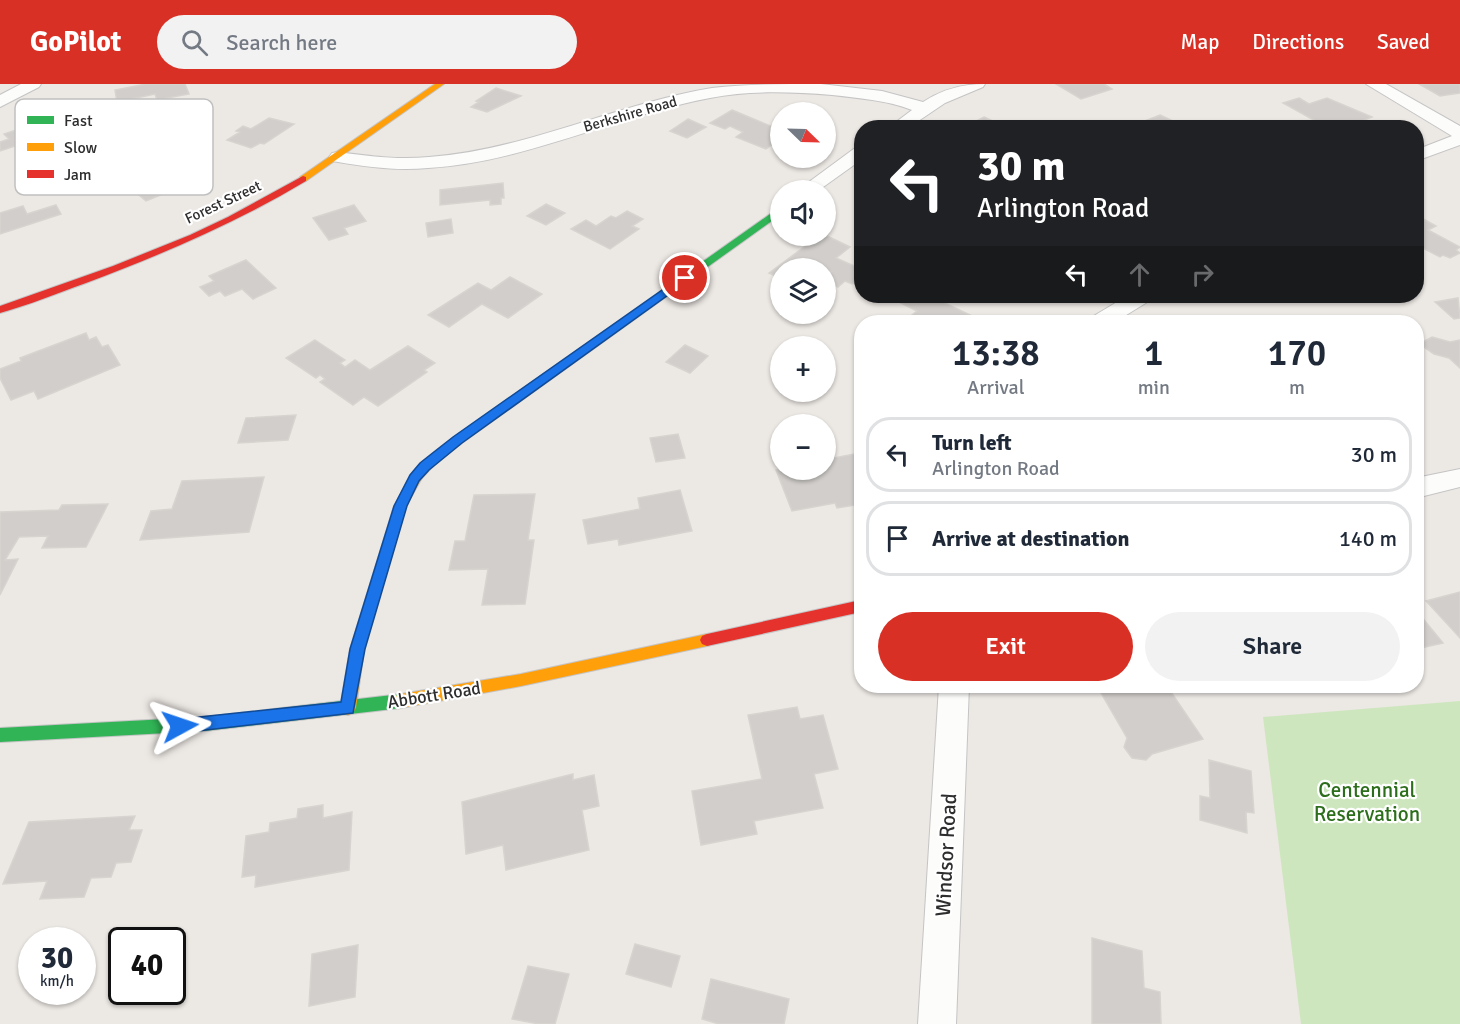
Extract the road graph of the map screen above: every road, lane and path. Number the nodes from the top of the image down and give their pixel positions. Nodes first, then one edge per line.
1 (33, 84) edge
2 (440, 84) edge
3 (977, 84) edge
4 (1374, 84) edge
5 (0, 102) edge
6 (923, 108) junction
7 (907, 120) edge
8 (1460, 133) edge
9 (1460, 139) edge
10 (1424, 153) edge
11 (338, 157) junction
12 (854, 157) edge
13 (821, 180) edge
14 (770, 217) edge
15 (1130, 303) edge
16 (0, 310) edge
17 (1111, 315) edge
18 (1460, 478) edge
19 (1424, 486) edge
20 (854, 608) edge
21 (954, 693) edge
22 (348, 708) junction
23 (0, 735) edge
24 (937, 1024) edge

1 - 5 street
2 - 11 street, Forest Street
3 - 6 street
4 - 8 street
6 - 7 street
6 - 11 street, Berkshire Road
9 - 10 street
11 - 16 street, Forest Street
12 - 13 street
14 - 22 street
15 - 17 street
18 - 19 street
20 - 22 street, Abbott Road
21 - 24 street, Windsor Road
22 - 23 street, Abbott Road

